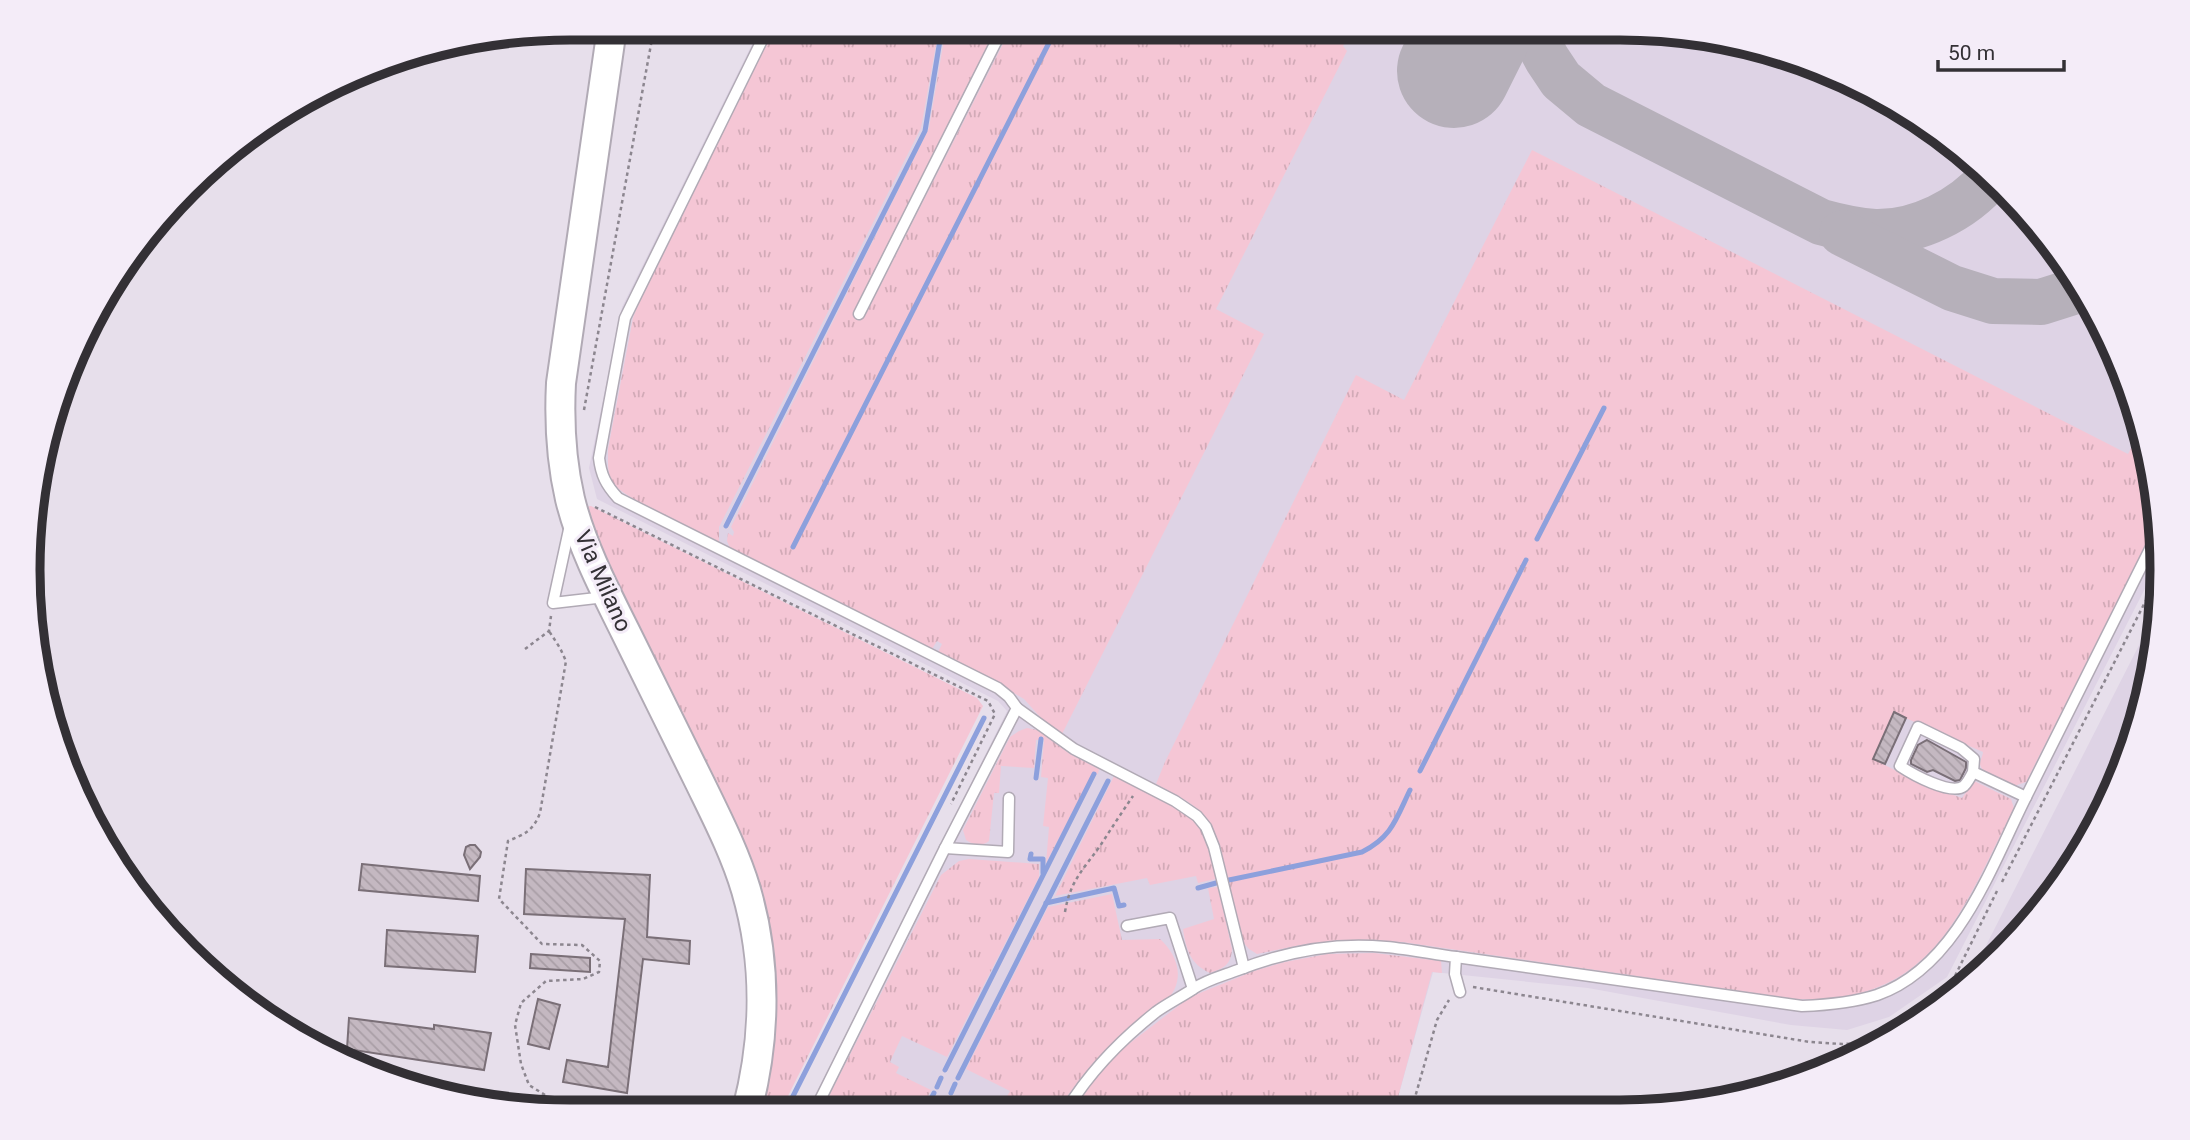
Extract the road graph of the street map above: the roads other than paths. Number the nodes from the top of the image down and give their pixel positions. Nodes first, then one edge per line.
1 (610, 40) edge
2 (762, 40) edge
3 (997, 40) edge
4 (859, 314) dead end
5 (573, 511) junction
6 (2149, 550) edge
7 (608, 596) junction
8 (1017, 708) junction
9 (1973, 772) junction
10 (2026, 797) junction
11 (1009, 798) dead end
12 (945, 848) junction
13 (1127, 926) dead end
14 (1456, 957) junction
15 (1244, 968) junction
16 (1193, 989) junction
17 (1460, 992) road end
18 (749, 1100) edge
19 (820, 1100) edge
20 (1073, 1100) edge

1 - 5 street, Via Milano
2 - 8 lane
3 - 4 lane
5 - 7 street, Via Milano
5 - 7 lane
6 - 10 lane
7 - 18 street, Via Milano
8 - 12 lane
8 - 15 lane
9 - 9 lane
9 - 10 lane
10 - 14 lane
11 - 12 lane
12 - 19 lane
13 - 16 lane
14 - 15 lane
14 - 17 lane
15 - 16 lane
16 - 20 lane

